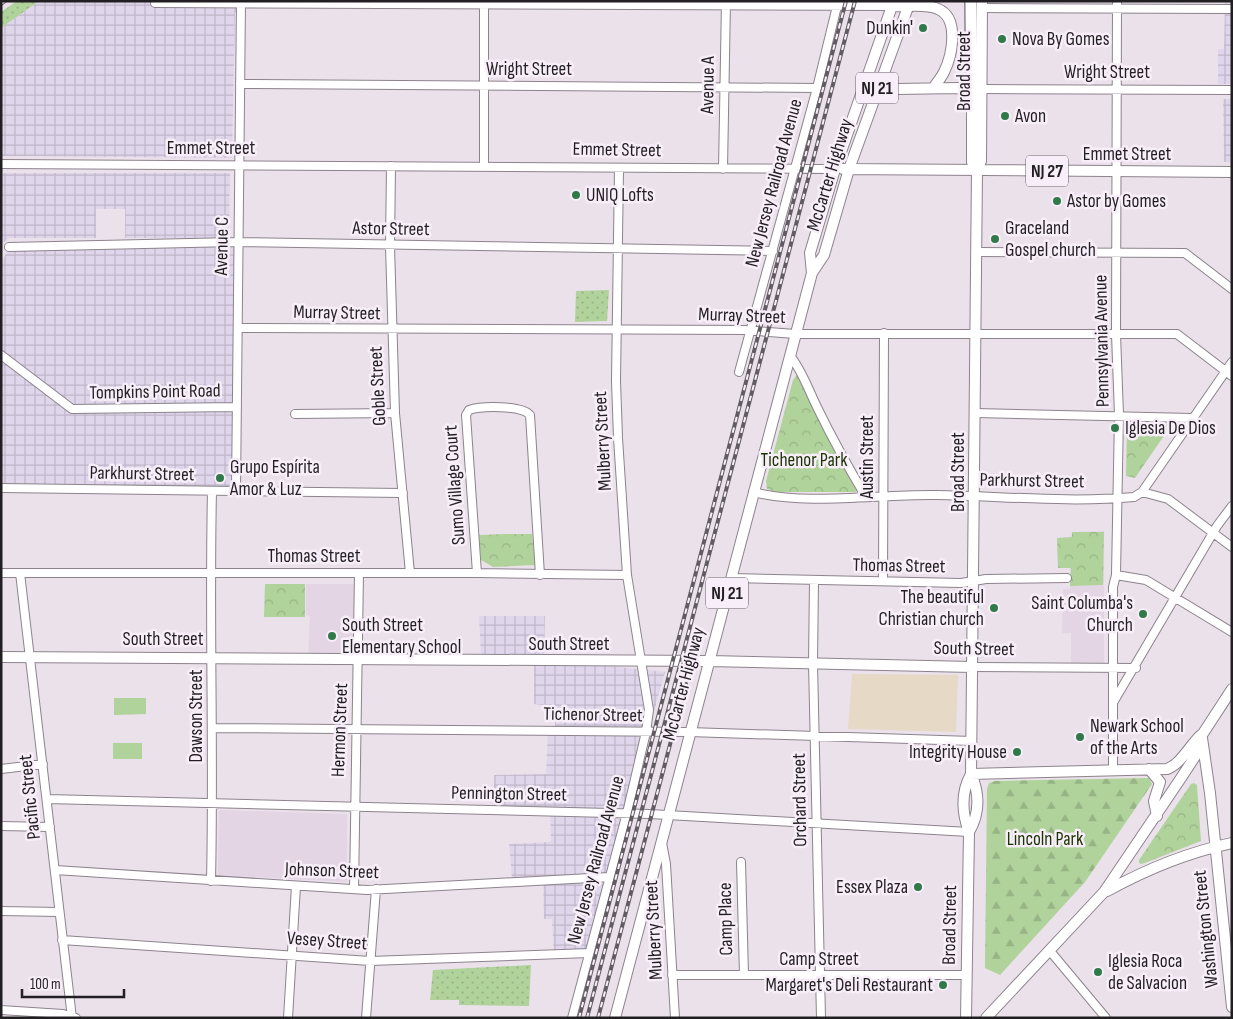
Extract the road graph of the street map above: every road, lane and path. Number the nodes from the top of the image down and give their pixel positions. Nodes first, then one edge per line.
1 (971, 1) edge
2 (241, 2) edge
3 (155, 3) dead end
4 (484, 3) edge
5 (726, 4) edge
6 (837, 4) edge
7 (893, 4) edge
8 (909, 4) edge
9 (982, 4) edge
10 (1117, 5) edge
11 (1232, 9) edge
12 (240, 84) junction
13 (482, 86) junction
14 (724, 87) junction
15 (817, 88) junction
16 (933, 88) junction
17 (982, 89) junction
18 (1118, 90) junction
19 (1232, 90) edge
20 (972, 99) junction
21 (872, 101) junction
22 (1, 164) edge
23 (241, 165) junction
24 (391, 166) junction
25 (484, 167) junction
26 (619, 168) junction
27 (723, 169) junction
28 (795, 169) junction
29 (834, 169) junction
30 (849, 169) junction
31 (977, 170) junction
32 (1117, 171) junction
33 (1232, 172) edge
34 (238, 242) junction
35 (390, 246) junction
36 (9, 247) dead end
37 (618, 250) junction
38 (773, 252) junction
39 (976, 252) junction
40 (1117, 253) junction
41 (812, 273) junction
42 (1232, 288) edge
43 (238, 328) junction
44 (392, 330) junction
45 (617, 330) junction
46 (750, 330) junction
47 (884, 333) junction
48 (976, 333) junction
49 (796, 334) junction
50 (1116, 334) junction
51 (1, 356) edge
52 (790, 356) junction
53 (1232, 362) edge
54 (739, 372) dead end
55 (1229, 373) edge
56 (237, 407) junction
57 (395, 413) junction
58 (976, 413) junction
59 (295, 414) dead end
60 (1119, 415) junction
61 (1192, 418) junction
62 (1, 488) edge
63 (212, 491) junction
64 (236, 491) junction
65 (753, 492) junction
66 (1142, 492) junction
67 (402, 493) junction
68 (866, 496) junction
69 (883, 497) junction
70 (975, 497) junction
71 (1119, 499) junction
72 (1232, 506) edge
73 (1213, 533) junction
74 (1232, 547) edge
75 (1, 573) edge
76 (20, 573) junction
77 (210, 573) junction
78 (359, 573) junction
79 (410, 573) junction
80 (477, 573) junction
81 (540, 575) junction
82 (627, 575) junction
83 (1116, 575) junction
84 (731, 578) junction
85 (1067, 578) dead end
86 (883, 581) junction
87 (974, 581) junction
88 (814, 582) junction
89 (1177, 598) junction
90 (1232, 632) edge
91 (1, 657) edge
92 (31, 657) junction
93 (212, 657) junction
94 (359, 660) junction
95 (709, 661) junction
96 (640, 662) junction
97 (812, 663) junction
98 (972, 667) junction
99 (1114, 668) junction
100 (1136, 668) junction
101 (1232, 689) edge
102 (1114, 701) junction
103 (649, 710) joint
104 (213, 728) junction
105 (356, 729) junction
106 (646, 732) junction
107 (689, 732) junction
108 (1202, 735) junction
109 (815, 737) junction
110 (972, 741) junction
111 (43, 764) junction
112 (1, 769) edge
113 (1113, 769) junction
114 (1149, 769) junction
115 (971, 774) junction
116 (47, 799) junction
117 (212, 804) junction
118 (354, 808) junction
119 (626, 813) junction
120 (669, 815) junction
121 (1156, 816) junction
122 (817, 825) junction
123 (1, 826) edge
124 (50, 827) junction
125 (969, 832) junction
126 (662, 842) junction
127 (1232, 843) edge
128 (1215, 847) junction
129 (742, 862) dead end
130 (55, 870) junction
131 (609, 877) junction
132 (211, 881) junction
133 (296, 886) junction
134 (354, 889) junction
135 (376, 889) junction
136 (1104, 892) junction
137 (1, 911) edge
138 (59, 912) junction
139 (1228, 927) edge
140 (62, 940) junction
141 (1050, 951) junction
142 (589, 953) junction
143 (292, 955) junction
144 (370, 961) junction
145 (672, 975) junction
146 (744, 975) junction
147 (819, 975) junction
148 (966, 975) junction
149 (1232, 1008) edge
150 (1, 1010) edge
151 (73, 1017) edge
152 (288, 1018) edge
153 (366, 1018) edge
154 (572, 1018) edge
155 (615, 1018) edge
156 (675, 1018) edge
157 (820, 1018) edge
158 (966, 1018) edge
159 (986, 1018) edge
160 (1106, 1018) edge

1 - 20 highway
2 - 3 street
2 - 4 street
2 - 12 street, Avenue C
4 - 5 street
4 - 13 street
5 - 6 street
5 - 14 street, Avenue A
6 - 7 street
6 - 15 street, New Jersey Railroad Avenue
7 - 8 main road
7 - 29 main road, McCarter Highway / NJ 21
8 - 16 main road
8 - 21 main road, McCarter Highway / NJ 21
9 - 10 street
9 - 17 main road, Broad Street
10 - 11 street
10 - 18 street, Pennsylvania Avenue
12 - 13 street, Wright Street
12 - 23 street, Avenue C
13 - 14 street, Wright Street
13 - 25 street
14 - 15 street, Wright Street
14 - 27 street, Avenue A
15 - 28 street, New Jersey Railroad Avenue
16 - 20 main road
16 - 21 main road
17 - 18 street, Wright Street
17 - 31 main road, Broad Street
18 - 19 street, Wright Street
18 - 32 street, Pennsylvania Avenue
20 - 31 main road, Broad Street
21 - 30 main road, McCarter Highway / NJ 21
22 - 23 street, Emmet Street
23 - 24 street, Emmet Street
23 - 34 street, Avenue C
24 - 25 street, Emmet Street
24 - 35 street, Goble Street
25 - 26 street, Emmet Street
26 - 27 street, Emmet Street
26 - 37 street, Mulberry Street
27 - 28 street, Emmet Street
28 - 29 street, Emmet Street
28 - 38 street, New Jersey Railroad Avenue
29 - 30 main road, Emmet Street / NJ 27
29 - 41 main road, McCarter Highway / NJ 21
30 - 31 main road, Emmet Street / NJ 27
30 - 41 main road, McCarter Highway / NJ 21
31 - 32 main road, Emmet Street / NJ 27
31 - 39 main road, Broad Street
32 - 33 main road, Emmet Street / NJ 27
32 - 40 street, Pennsylvania Avenue
34 - 35 street, Astor Street
34 - 36 street, Astor Street
34 - 43 street, Avenue C
35 - 37 street, Astor Street
35 - 44 street, Goble Street
37 - 38 street, Astor Street
37 - 45 street, Mulberry Street
38 - 46 street, New Jersey Railroad Avenue
39 - 40 street
39 - 48 main road, Broad Street
40 - 42 street
40 - 50 street, Pennsylvania Avenue
41 - 49 main road, McCarter Highway / NJ 21
43 - 44 street, Murray Street
43 - 56 street, Avenue C
44 - 45 street, Murray Street
44 - 57 street, Goble Street
45 - 46 street, Murray Street
45 - 82 street, Mulberry Street
46 - 49 street, Murray Street
46 - 54 street, New Jersey Railroad Avenue
47 - 48 street, Murray Street
47 - 49 street, Murray Street
47 - 69 street, Austin Street
48 - 50 street, Murray Street
48 - 58 main road, Broad Street
49 - 52 main road, McCarter Highway / NJ 21
50 - 55 street, Murray Street
50 - 60 street, Pennsylvania Avenue
51 - 56 street, Tompkins Point Road
52 - 65 main road, McCarter Highway / NJ 21
52 - 68 street
53 - 55 street
55 - 61 street
56 - 64 street, Avenue C
57 - 59 street
57 - 67 street, Goble Street
58 - 60 street
58 - 70 main road, Broad Street
60 - 61 street
60 - 71 street, Pennsylvania Avenue
61 - 66 street
62 - 63 street, Parkhurst Street
63 - 64 street, Parkhurst Street
63 - 77 street, Dawson Street
64 - 67 street, Parkhurst Street
65 - 68 street, Parkhurst Street
65 - 84 main road, McCarter Highway / NJ 21
66 - 71 street, Parkhurst Street
66 - 73 street
67 - 79 street, Goble Street
68 - 69 street, Parkhurst Street
69 - 70 street, Parkhurst Street
69 - 86 street, Austin Street
70 - 71 street, Parkhurst Street
70 - 87 main road, Broad Street
71 - 83 street, Pennsylvania Avenue
72 - 73 street
73 - 74 street
73 - 89 street
75 - 76 street, Thomas Street
76 - 77 street, Thomas Street
76 - 92 street, Pacific Street
77 - 78 street, Thomas Street
77 - 93 street, Dawson Street
78 - 79 street, Thomas Street
78 - 94 street, Hermon Street
79 - 80 street, Thomas Street
80 - 81 street, Thomas Street
80 - 81 street, Sumo Village Court
81 - 82 street, Thomas Street
82 - 96 street, Mulberry Street
83 - 89 street
83 - 99 street, Pennsylvania Avenue
84 - 88 street, Thomas Street
84 - 95 main road, McCarter Highway / NJ 21
85 - 87 street, Thomas Street
86 - 87 street, Thomas Street
86 - 88 street, Thomas Street
87 - 98 main road, Broad Street
88 - 97 street, Orchard Street
89 - 90 street
89 - 100 street
91 - 92 main road, South Street
92 - 93 main road, South Street
92 - 111 street, Pacific Street
93 - 94 main road, South Street
93 - 104 street, Dawson Street
94 - 96 main road, South Street
94 - 105 street, Hermon Street
95 - 96 main road, South Street
95 - 97 main road, South Street
95 - 107 main road, McCarter Highway / NJ 21
96 - 103 street, Mulberry Street
97 - 98 main road, South Street
97 - 109 street, Orchard Street
98 - 99 street, South Street
98 - 110 main road, Broad Street
99 - 100 street, South Street
99 - 102 street, Pennsylvania Avenue
100 - 102 street
101 - 108 main road
102 - 113 street, Pennsylvania Avenue
103 - 106 street, New Jersey Railroad Avenue
104 - 105 street, Tichenor Street
104 - 117 street, Dawson Street
105 - 106 street, Tichenor Street
105 - 118 street, Hermon Street
106 - 107 street, Tichenor Street
106 - 119 street, New Jersey Railroad Avenue
107 - 109 street, Tichenor Street
107 - 120 main road, McCarter Highway / NJ 21
108 - 114 main road
108 - 121 main road
108 - 128 main road
109 - 110 street, Tichenor Street
109 - 122 street, Orchard Street
110 - 115 main road, Broad Street
111 - 112 street
111 - 116 street, Pacific Street
113 - 114 main road
113 - 115 main road
114 - 121 main road
115 - 125 main road, Broad Street
116 - 117 street, Pennington Street
116 - 124 street, Pacific Street
117 - 118 street, Pennington Street
117 - 132 street, Dawson Street
118 - 119 street, Pennington Street
118 - 134 street, Hermon Street
119 - 120 street, Pennington Street
119 - 131 street, New Jersey Railroad Avenue
120 - 122 street, Pennington Street
120 - 126 main road, McCarter Highway / NJ 21
121 - 136 main road
122 - 125 street, Pennington Street
122 - 147 street, Orchard Street
123 - 124 street
124 - 130 street, Pacific Street
125 - 148 main road, Broad Street
126 - 145 street, Mulberry Street
126 - 155 main road, McCarter Highway / NJ 21
127 - 128 main road
128 - 136 main road
128 - 139 main road, Washington Street
129 - 146 street, Camp Place
130 - 132 street, Johnson Street
130 - 138 street, Pacific Street
131 - 135 street, Johnson Street
131 - 142 street, New Jersey Railroad Avenue
132 - 133 street, Johnson Street
133 - 134 street, Johnson Street
133 - 143 street
134 - 135 street, Johnson Street
135 - 144 street
136 - 141 main road
137 - 138 street
138 - 140 street, Pacific Street
139 - 149 main road, Washington Street
140 - 143 street, Vesey Street
140 - 151 street, Pacific Street
141 - 159 main road
141 - 160 street
142 - 144 street, Vesey Street
142 - 154 street, New Jersey Railroad Avenue
143 - 144 street, Vesey Street
143 - 152 street
144 - 153 street
145 - 146 street, Camp Street
145 - 156 street, Mulberry Street
146 - 147 street, Camp Street
147 - 148 street, Camp Street
147 - 157 street, Orchard Street
148 - 158 main road, Broad Street
150 - 151 street

